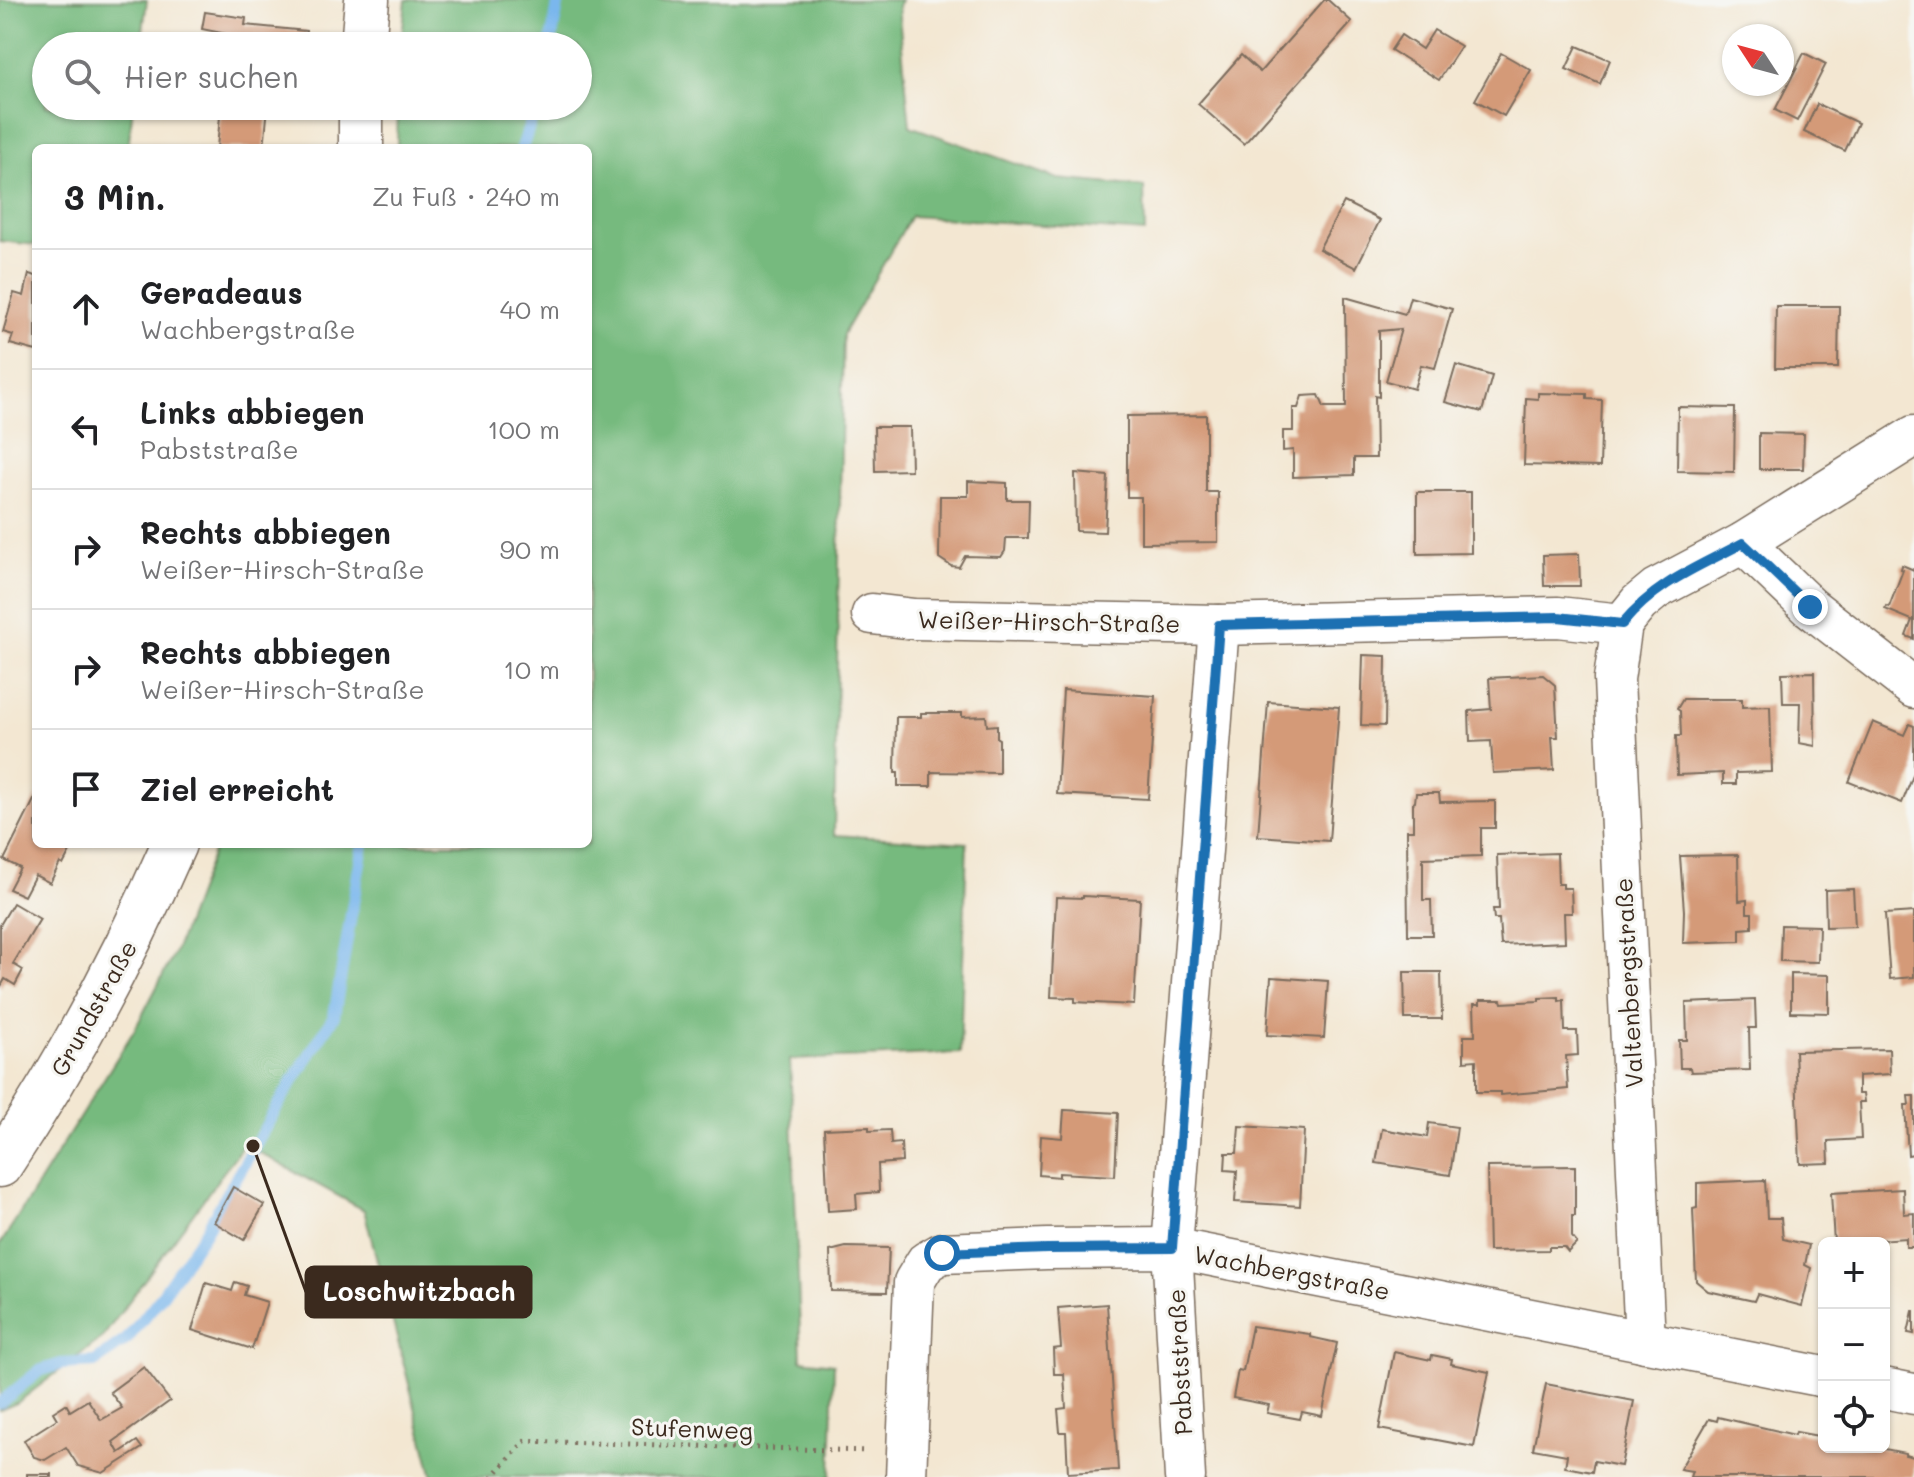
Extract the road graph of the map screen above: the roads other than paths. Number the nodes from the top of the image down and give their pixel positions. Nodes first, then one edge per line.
1 (367, 0) edge
2 (364, 32) edge
3 (361, 120) edge
4 (361, 144) edge
5 (1914, 436) edge
6 (1743, 543) junction
7 (872, 614) dead end
8 (1622, 624) junction
9 (1219, 625) junction
10 (1914, 688) edge
11 (172, 848) edge
12 (0, 1165) edge
13 (1172, 1248) junction
14 (1645, 1342) junction
15 (1818, 1376) edge
16 (1890, 1389) edge
17 (1914, 1394) edge
18 (907, 1465) edge
19 (1185, 1477) edge

1 - 2 main road
3 - 4 main road
5 - 6 street
6 - 8 street
6 - 10 street
7 - 9 street, Weißer-Hirsch-Straße
8 - 9 street, Weißer-Hirsch-Straße
8 - 14 street, Valtenbergstraße
9 - 13 street, Pabststraße
11 - 12 main road, Grundstraße
13 - 14 street, Wachbergstraße
13 - 18 street, Wachbergstraße
13 - 19 street, Pabststraße
14 - 15 street, Wachbergstraße
16 - 17 street

